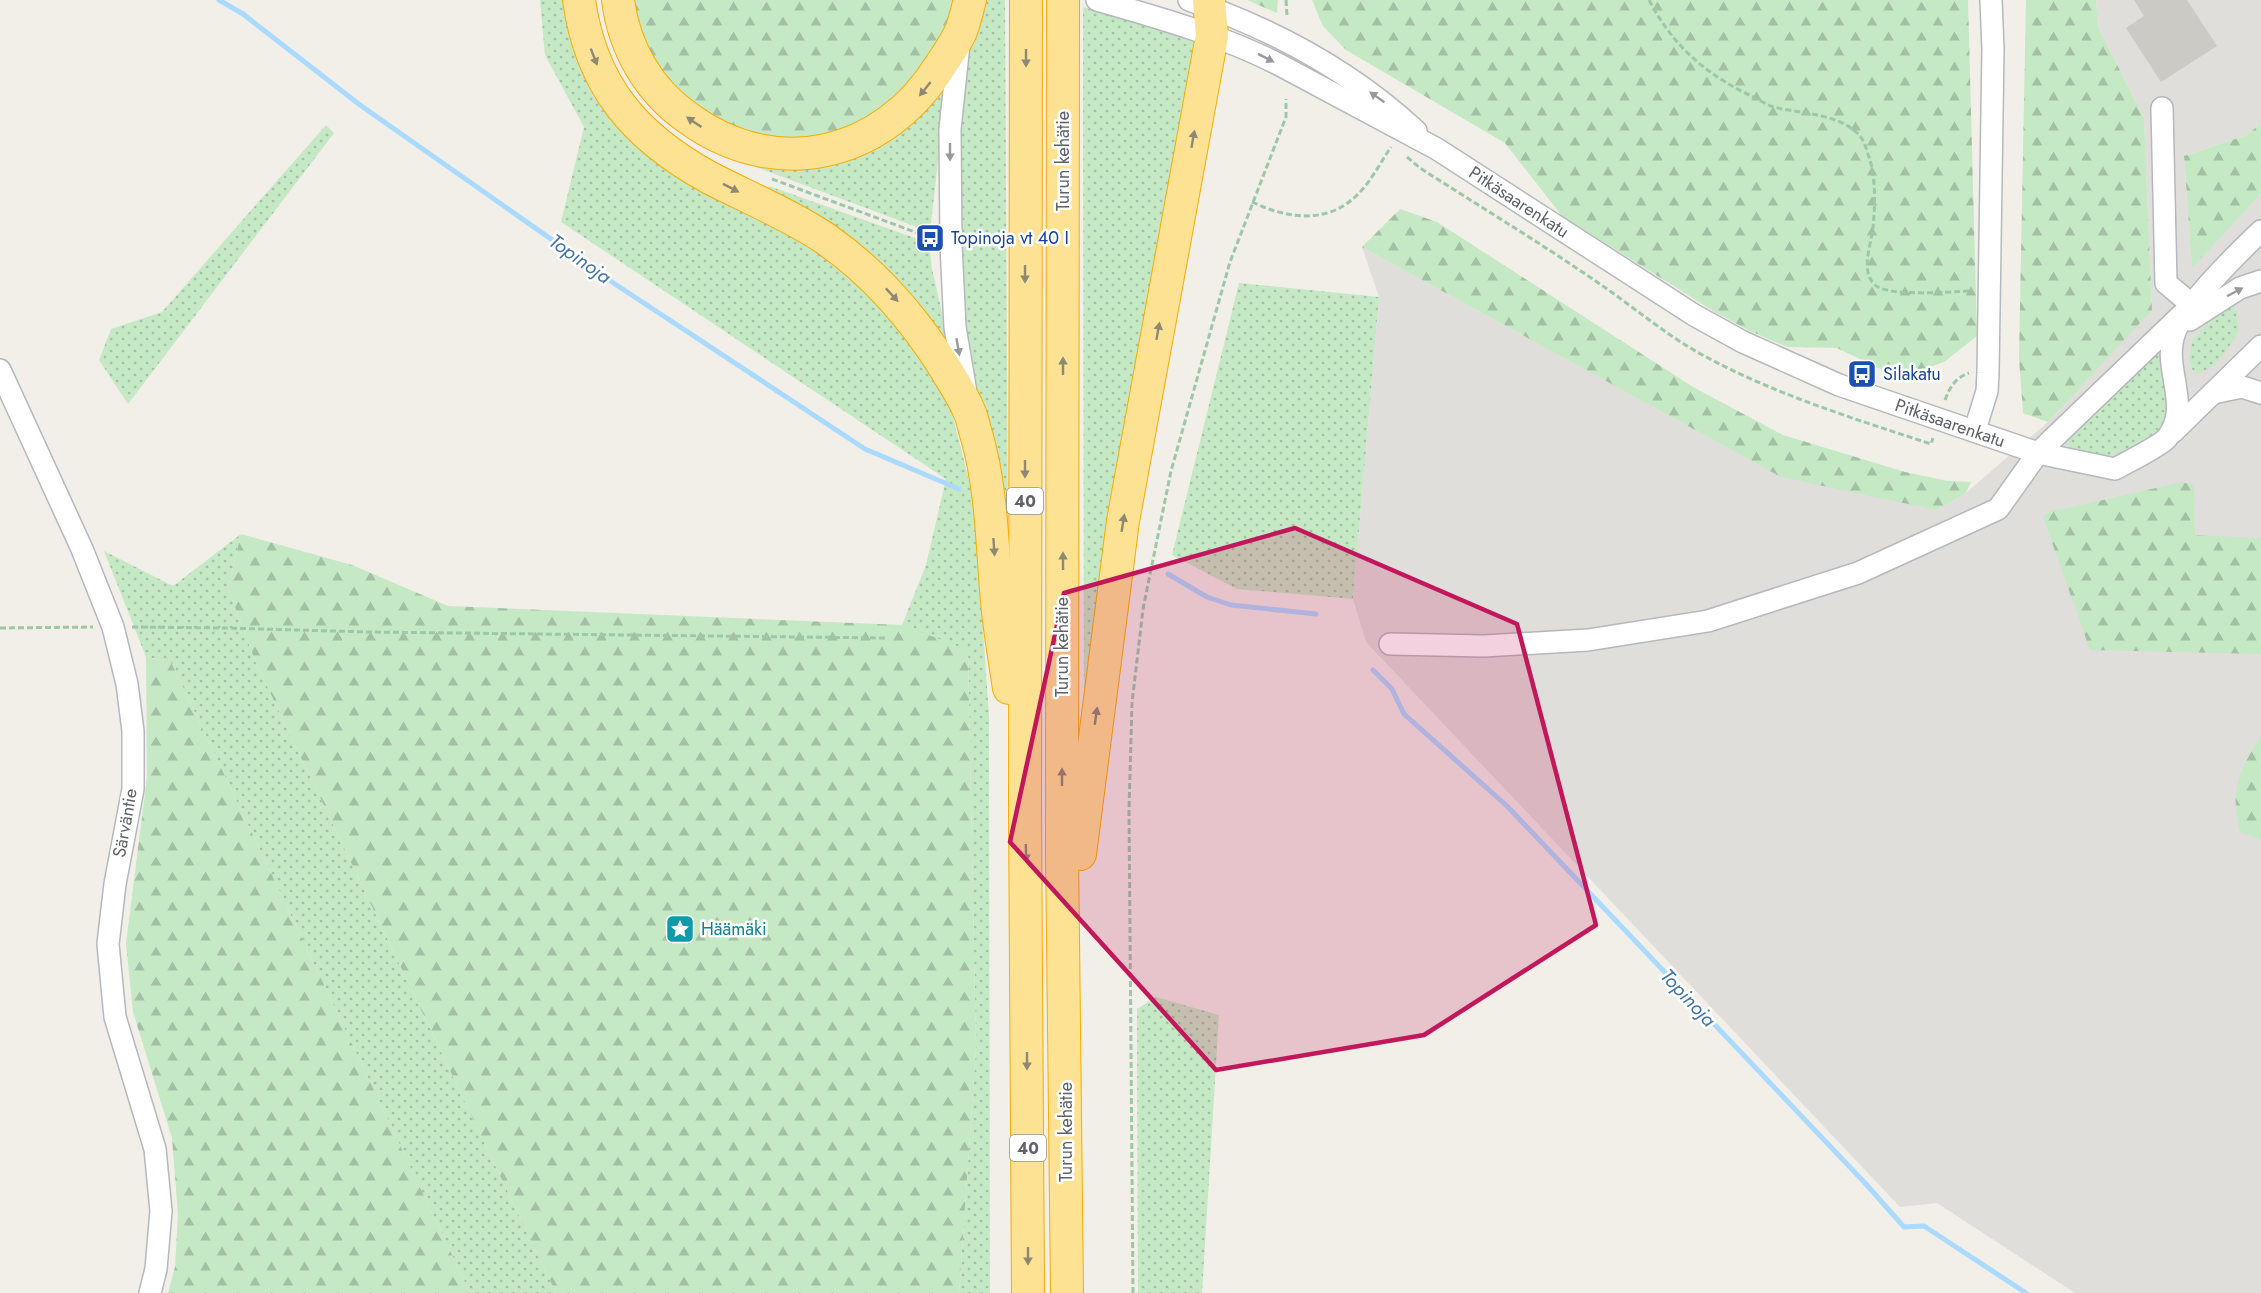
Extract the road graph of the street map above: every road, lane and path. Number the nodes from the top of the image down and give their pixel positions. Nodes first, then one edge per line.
1 (579, 0) edge
2 (618, 0) edge
3 (970, 0) edge
4 (1026, 0) edge
5 (1063, 0) edge
6 (1097, 0) edge
7 (1286, 0) edge
8 (1648, 0) edge
9 (1991, 0) edge
10 (1205, 11) edge
11 (1287, 16) dead end
12 (961, 31) junction
13 (1286, 99) dead end
14 (2162, 108) dead end
15 (1386, 139) dead end
16 (1437, 149) junction
17 (1402, 153) dead end
18 (1252, 202) junction
19 (2261, 231) edge
20 (2261, 281) edge
21 (1990, 289) junction
22 (2192, 305) junction
23 (2175, 330) junction
24 (2261, 346) edge
25 (0, 370) edge
26 (1988, 373) junction
27 (2214, 393) junction
28 (2261, 393) edge
29 (970, 412) junction
30 (1939, 418) junction
31 (1975, 430) junction
32 (2166, 439) junction
33 (2038, 453) junction
34 (113, 627) junction
35 (0, 628) edge
36 (886, 638) dead end
37 (1390, 644) dead end
38 (1025, 808) junction
39 (1026, 887) junction
40 (1063, 888) junction
41 (1065, 983) junction
42 (150, 1293) edge
43 (1028, 1293) edge
44 (1067, 1293) edge
45 (1133, 1293) edge

1 -> 29 highway
12 -> 2 highway
3 - 12 highway
4 -> 38 highway, Turun kehätie / 40
40 -> 5 highway, Turun kehätie / 40
6 - 10 street, Pitkäsaarenkatu
7 - 11 path
8 - 21 path
9 - 21 street
10 -> 16 street, Pitkäsaarenkatu
16 -> 10 street, Pitkäsaarenkatu
41 -> 10 highway
12 -> 29 street
13 - 18 path
14 - 22 street
15 - 18 path
16 - 30 street, Pitkäsaarenkatu
17 - 30 path
18 - 45 path
19 - 22 street
23 -> 20 street
21 - 26 street
22 - 23 street
22 - 33 street
23 - 32 street
24 - 27 street, Pitkäsaarenkatu
25 - 34 street, Särväntie
26 - 30 path
26 - 31 street
27 - 28 street
27 - 32 street, Pitkäsaarenkatu
29 -> 38 highway
30 - 31 street, Pitkäsaarenkatu
31 - 33 street, Pitkäsaarenkatu
32 - 33 street, Pitkäsaarenkatu
33 - 37 street
34 - 35 path
34 - 36 path
34 - 42 street, Särväntie
38 -> 39 highway, Turun kehätie / 40
39 - 40 street
39 -> 43 highway, Turun kehätie / 40
40 - 41 highway, Turun kehätie / 40
41 - 44 highway, Turun kehätie / 40

